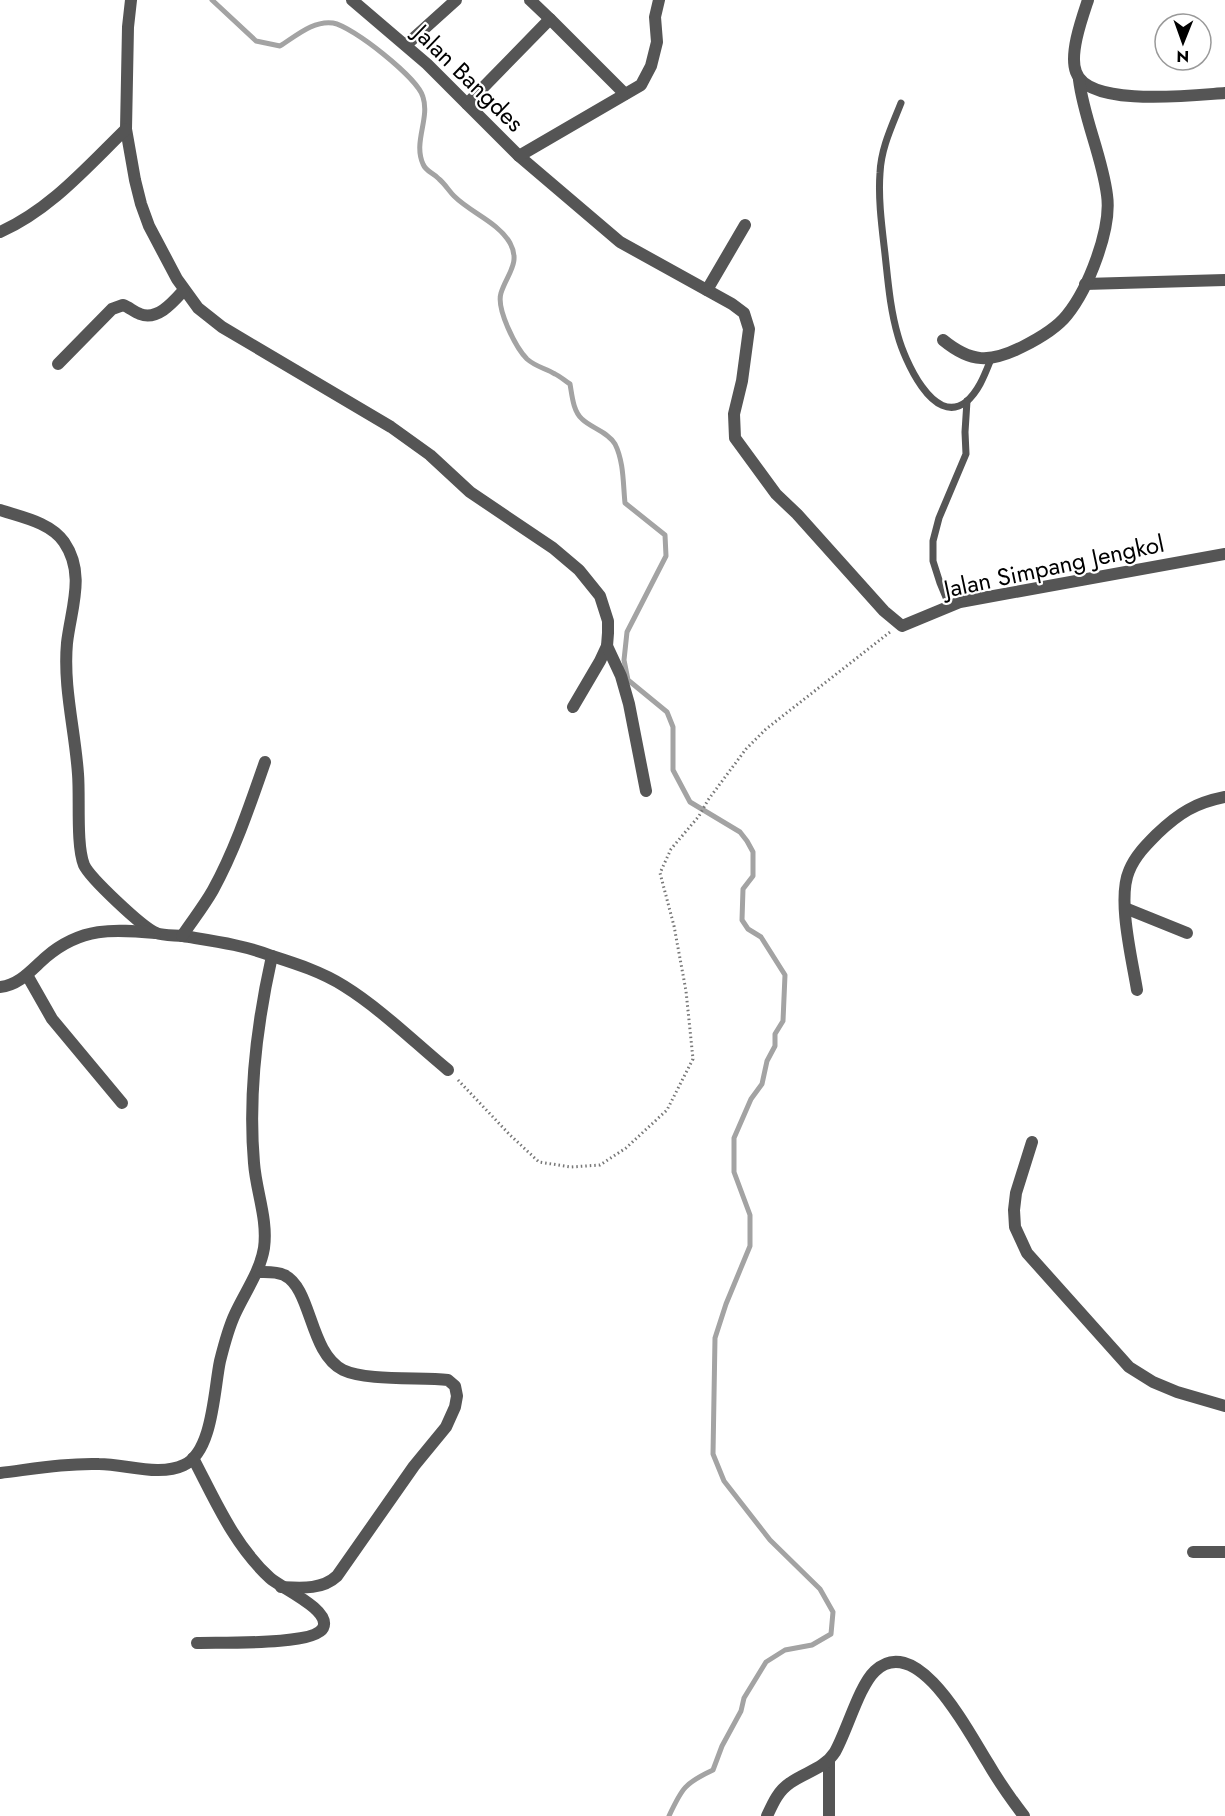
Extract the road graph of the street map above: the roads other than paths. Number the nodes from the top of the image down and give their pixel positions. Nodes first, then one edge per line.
1 (131, 0) edge
2 (352, 0) edge
3 (456, 0) edge
4 (530, 0) edge
5 (659, 0) edge
6 (1088, 0) edge
7 (550, 19) junction
8 (406, 45) junction
9 (1079, 80) junction
10 (1225, 93) edge
11 (625, 94) junction
12 (901, 103) dead end
13 (467, 104) junction
14 (126, 129) junction
15 (519, 156) junction
16 (746, 225) dead end
17 (0, 232) edge
18 (1225, 280) edge
19 (1085, 284) junction
20 (184, 290) junction
21 (707, 290) junction
22 (943, 340) dead end
23 (991, 359) junction
24 (57, 364) dead end
25 (967, 401) junction
26 (0, 510) edge
27 (1225, 554) edge
28 (950, 606) junction
29 (607, 646) junction
30 (573, 707) dead end
31 (265, 762) dead end
32 (646, 791) dead end
33 (1225, 797) edge
34 (1125, 908) junction
35 (1187, 933) dead end
36 (157, 934) junction
37 (182, 936) junction
38 (272, 956) junction
39 (27, 975) junction
40 (0, 987) edge
41 (1137, 990) dead end
42 (448, 1070) road end
43 (122, 1102) dead end
44 (1032, 1142) dead end
45 (257, 1272) junction
46 (1225, 1406) edge
47 (194, 1458) junction
48 (0, 1473) edge
49 (1193, 1552) dead end
50 (1225, 1552) edge
51 (281, 1587) junction
52 (197, 1642) dead end
53 (829, 1761) junction
54 (767, 1816) edge
55 (829, 1816) edge
56 (1024, 1816) edge

1 - 14 street
2 - 8 street, Jalan Bangdes
3 - 8 street
4 - 7 street
5 - 11 street, Jalan Bangdes
6 - 9 street
7 - 11 street
7 - 13 street
8 - 13 street, Jalan Bangdes
9 - 10 street
9 - 19 street
11 - 15 street, Jalan Bangdes
12 - 25 lane
13 - 15 street, Jalan Bangdes
14 - 17 street
14 - 20 street
15 - 21 street
16 - 21 street
18 - 19 street
19 - 23 street
20 - 24 street
20 - 29 street
21 - 28 street, Jalan Simpang Jengkol
22 - 23 street
23 - 25 lane
25 - 28 lane
26 - 36 street
27 - 28 street, Jalan Simpang Jengkol
29 - 30 street
29 - 32 street
31 - 37 street
33 - 34 street
34 - 35 street
34 - 41 street
36 - 37 street
36 - 39 street
37 - 38 street
38 - 42 street
38 - 45 street
39 - 40 street
39 - 43 street
44 - 46 street
45 - 47 street
45 - 51 street
47 - 48 street
47 - 51 street
49 - 50 street
51 - 52 street
53 - 54 street
53 - 55 street
53 - 56 street

